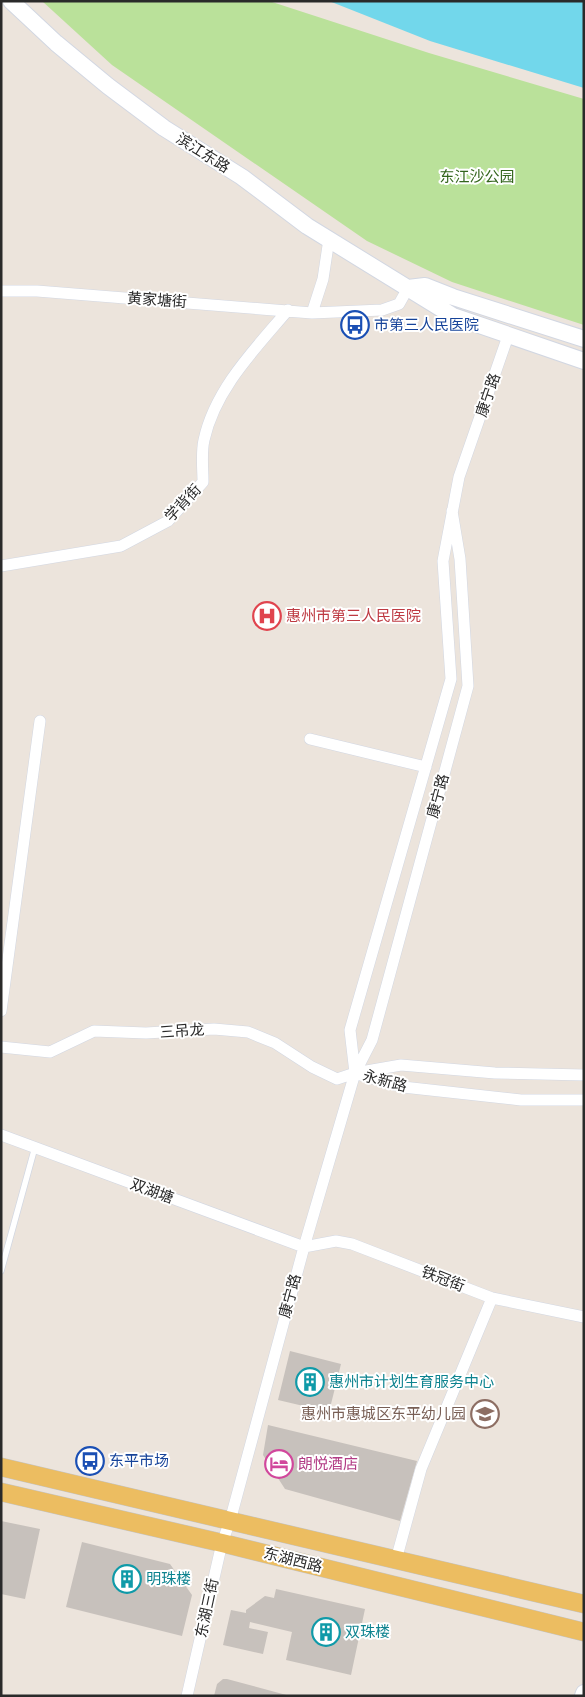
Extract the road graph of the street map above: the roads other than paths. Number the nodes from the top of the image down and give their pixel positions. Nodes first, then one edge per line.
1 (11, 1) edge
2 (329, 240) junction
3 (408, 288) junction
4 (1, 292) edge
5 (288, 310) junction
6 (312, 313) junction
7 (508, 336) junction
8 (584, 339) edge
9 (584, 361) edge
10 (452, 511) junction
11 (1, 566) edge
12 (40, 720) dead end
13 (310, 739) dead end
14 (426, 767) junction
15 (1, 1011) edge
16 (1, 1047) edge
17 (355, 1073) junction
18 (584, 1075) edge
19 (584, 1100) edge
20 (1, 1134) edge
21 (35, 1147) junction
22 (304, 1247) junction
23 (1, 1271) edge
24 (492, 1298) junction
25 (584, 1317) edge
26 (1, 1467) edge
27 (1, 1492) edge
28 (230, 1521) junction
29 (222, 1543) junction
30 (396, 1560) junction
31 (584, 1604) edge
32 (584, 1632) edge
33 (187, 1696) edge

1 - 2 main road, 滨江东路
2 - 3 main road, 滨江东路
2 - 6 street
3 - 6 street, 黄家塘街
3 - 7 main road, 滨江东路
3 - 8 main road, 滨江东路
4 - 5 street, 黄家塘街
5 - 6 street, 黄家塘街
5 - 11 street, 学背街
7 - 9 main road, 滨江东路
7 - 10 street, 康宁路
10 - 14 street, 康宁路
10 - 17 street, 康宁路
12 - 15 street
13 - 14 street
14 - 17 street, 康宁路
16 - 17 street, 三吊龙
17 - 18 street, 永新路
17 - 19 street, 永新路
17 - 22 street, 康宁路
20 - 21 street, 双湖塘
21 - 22 street, 双湖塘
21 - 23 lane
22 - 24 street, 铁冠街
22 - 28 street, 康宁路
24 - 25 street, 铁冠街
24 - 30 street
26 - 28 main road, 东湖西路
27 - 29 main road, 东湖西路
28 - 29 street, 东湖三街
28 - 30 main road, 东湖西路
29 - 32 main road, 东湖西路
29 - 33 street, 东湖三街
30 - 31 main road, 东湖西路

